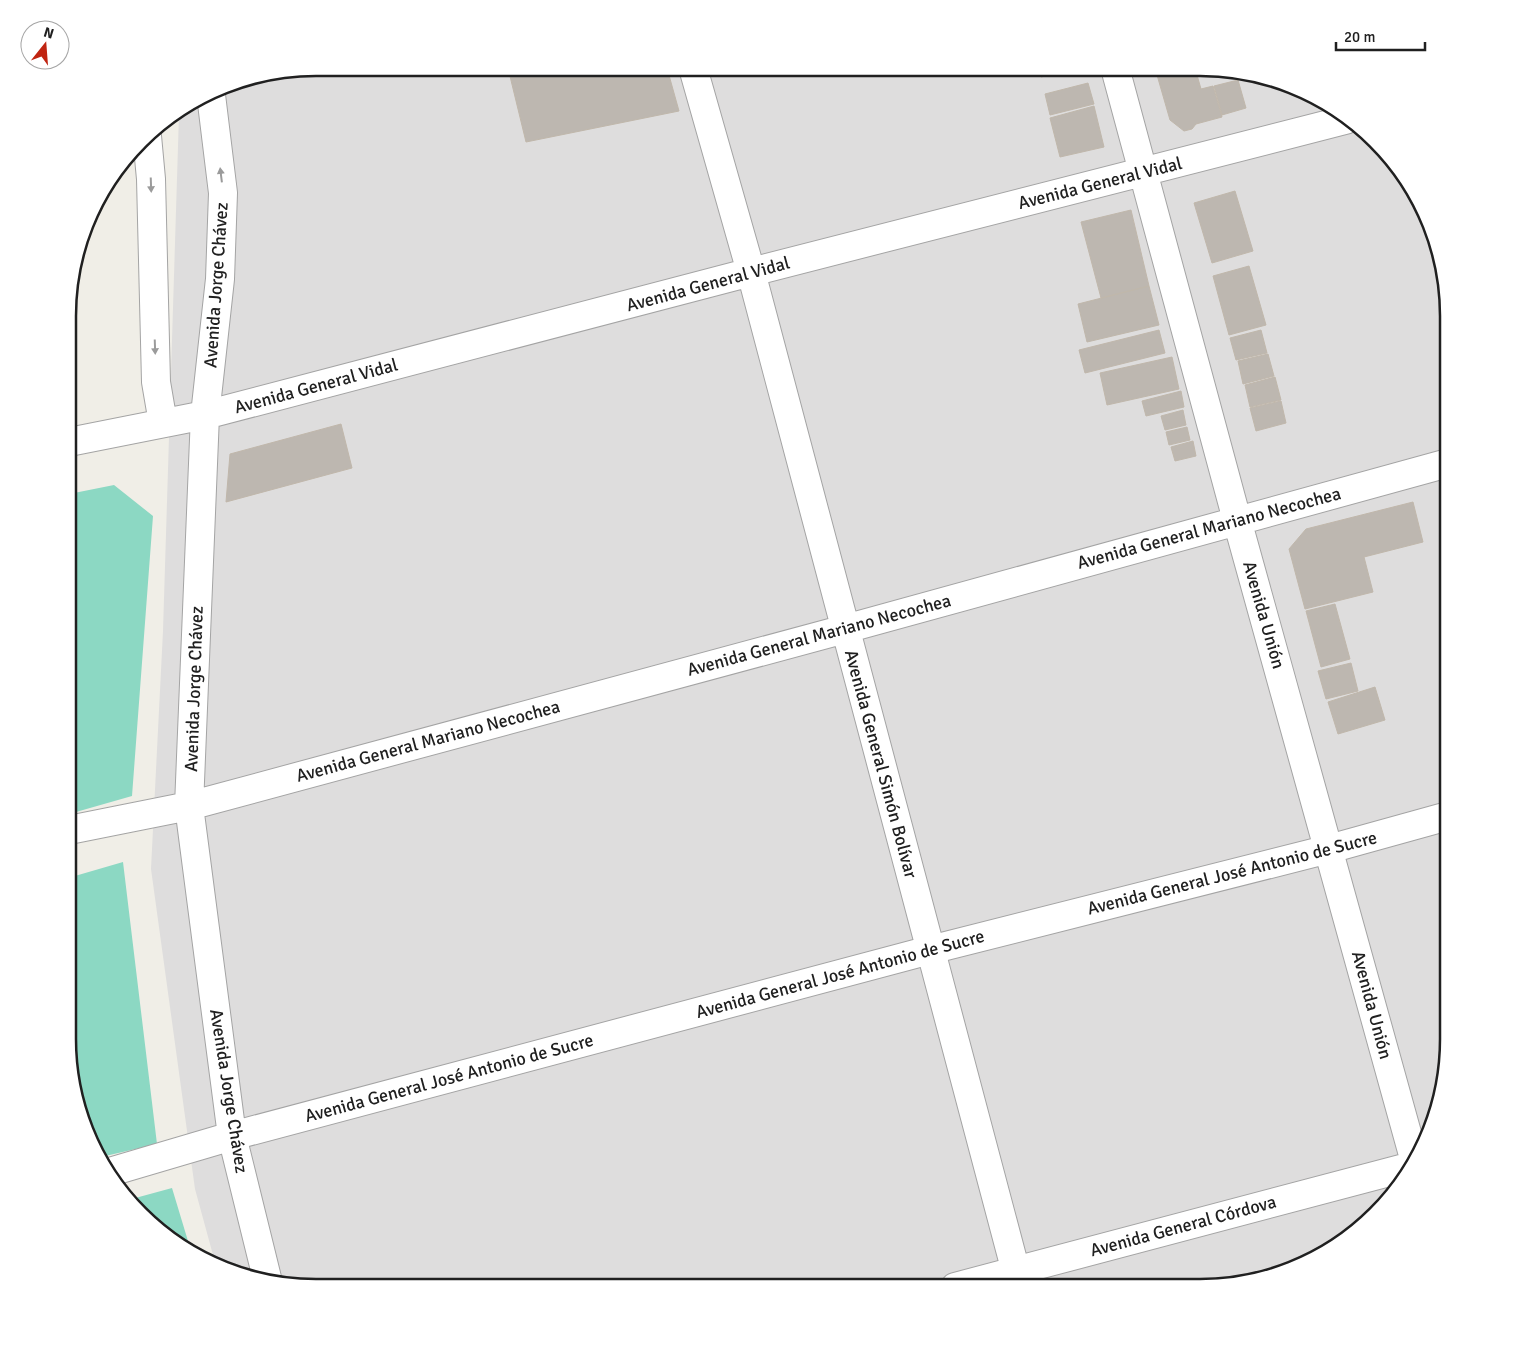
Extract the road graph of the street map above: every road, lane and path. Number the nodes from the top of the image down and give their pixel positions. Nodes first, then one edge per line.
1 (695, 76) edge
2 (1117, 76) edge
3 (212, 100) edge
4 (1339, 121) edge
5 (148, 146) edge
6 (1143, 172) junction
7 (751, 272) junction
8 (205, 415) junction
9 (163, 423) junction
10 (76, 441) edge
11 (1440, 465) edge
12 (1237, 520) junction
13 (845, 629) junction
14 (189, 806) junction
15 (1440, 818) edge
16 (76, 828) edge
17 (1328, 849) junction
18 (930, 950) junction
19 (232, 1136) junction
20 (1411, 1152) edge
21 (1401, 1169) edge
22 (116, 1170) edge
23 (266, 1273) edge
24 (1018, 1279) edge

1 - 7 street, Avenida General Simón Bolívar
2 - 6 street, Avenida Unión
8 -> 3 street, Avenida Jorge Chávez
4 - 6 street, Avenida General Vidal
5 -> 9 street
6 - 7 street, Avenida General Vidal
6 - 12 street, Avenida Unión
7 - 8 street, Avenida General Vidal
7 - 13 street, Avenida General Simón Bolívar
8 - 9 street, Avenida General Vidal
8 - 14 street, Avenida Jorge Chávez
9 - 10 street, Avenida General Vidal
11 - 12 street, Avenida General Mariano Necochea
12 - 13 street, Avenida General Mariano Necochea
12 - 17 street, Avenida Unión
13 - 14 street, Avenida General Mariano Necochea
13 - 18 street, Avenida General Simón Bolívar
14 - 16 street, Avenida General Mariano Necochea
14 - 19 street, Avenida Jorge Chávez
15 - 17 street, Avenida General José Antonio de Sucre
17 - 18 street, Avenida General José Antonio de Sucre
17 - 20 street, Avenida Unión
18 - 19 street, Avenida General José Antonio de Sucre
18 - 24 street, Avenida General Simón Bolívar
19 - 22 street, Avenida General José Antonio de Sucre
19 - 23 street, Avenida Jorge Chávez
21 - 24 street, Avenida General Córdova

